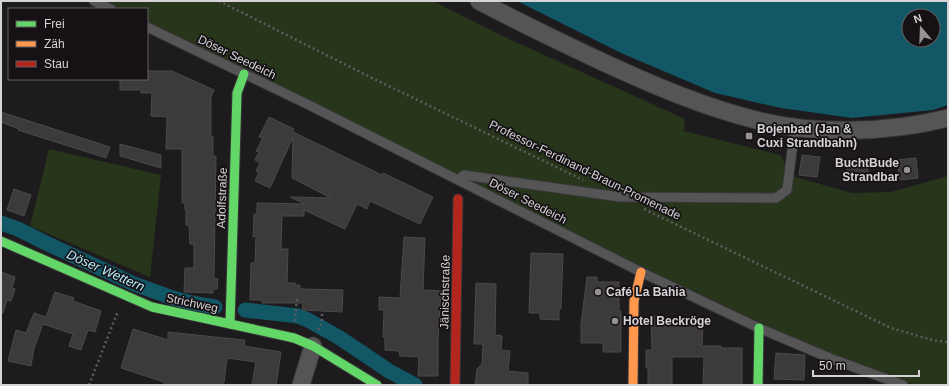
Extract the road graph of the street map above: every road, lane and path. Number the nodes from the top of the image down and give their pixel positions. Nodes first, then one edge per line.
1 (94, 1) edge
2 (219, 1) edge
3 (479, 1) edge
4 (109, 8) edge
5 (148, 26) edge
6 (244, 74) junction
7 (948, 118) edge
8 (795, 127) junction
9 (458, 180) junction
10 (584, 180) dead end
11 (458, 199) dead end
12 (641, 208) dead end
13 (1, 241) edge
14 (641, 272) junction
15 (124, 295) junction
16 (297, 298) dead end
17 (322, 311) dead end
18 (295, 323) dead end
19 (230, 324) junction
20 (759, 328) junction
21 (318, 330) dead end
22 (948, 342) edge
23 (313, 346) junction
24 (89, 385) edge
25 (301, 385) edge
26 (377, 385) edge
27 (455, 385) edge
28 (633, 385) edge
29 (758, 385) edge
30 (903, 385) edge

1 - 4 lane
2 - 10 path, Professor-Ferdinand-Braun-Promenade
3 - 8 street
5 - 6 lane, Döser Seedeich
6 - 9 lane, Döser Seedeich
6 - 19 street, Adolfstraße
7 - 8 street
8 - 9 lane
9 - 14 lane, Döser Seedeich
11 - 27 street, Jänischstraße
12 - 22 path, Professor-Ferdinand-Braun-Promenade
13 - 15 street, Strichweg
14 - 20 lane, Döser Seedeich
14 - 28 street
15 - 19 street, Strichweg
15 - 24 path
16 - 18 path
17 - 21 path
19 - 23 street, Strichweg
20 - 29 street
20 - 30 lane, Döser Seedeich
23 - 25 street
23 - 26 street, Strichweg

